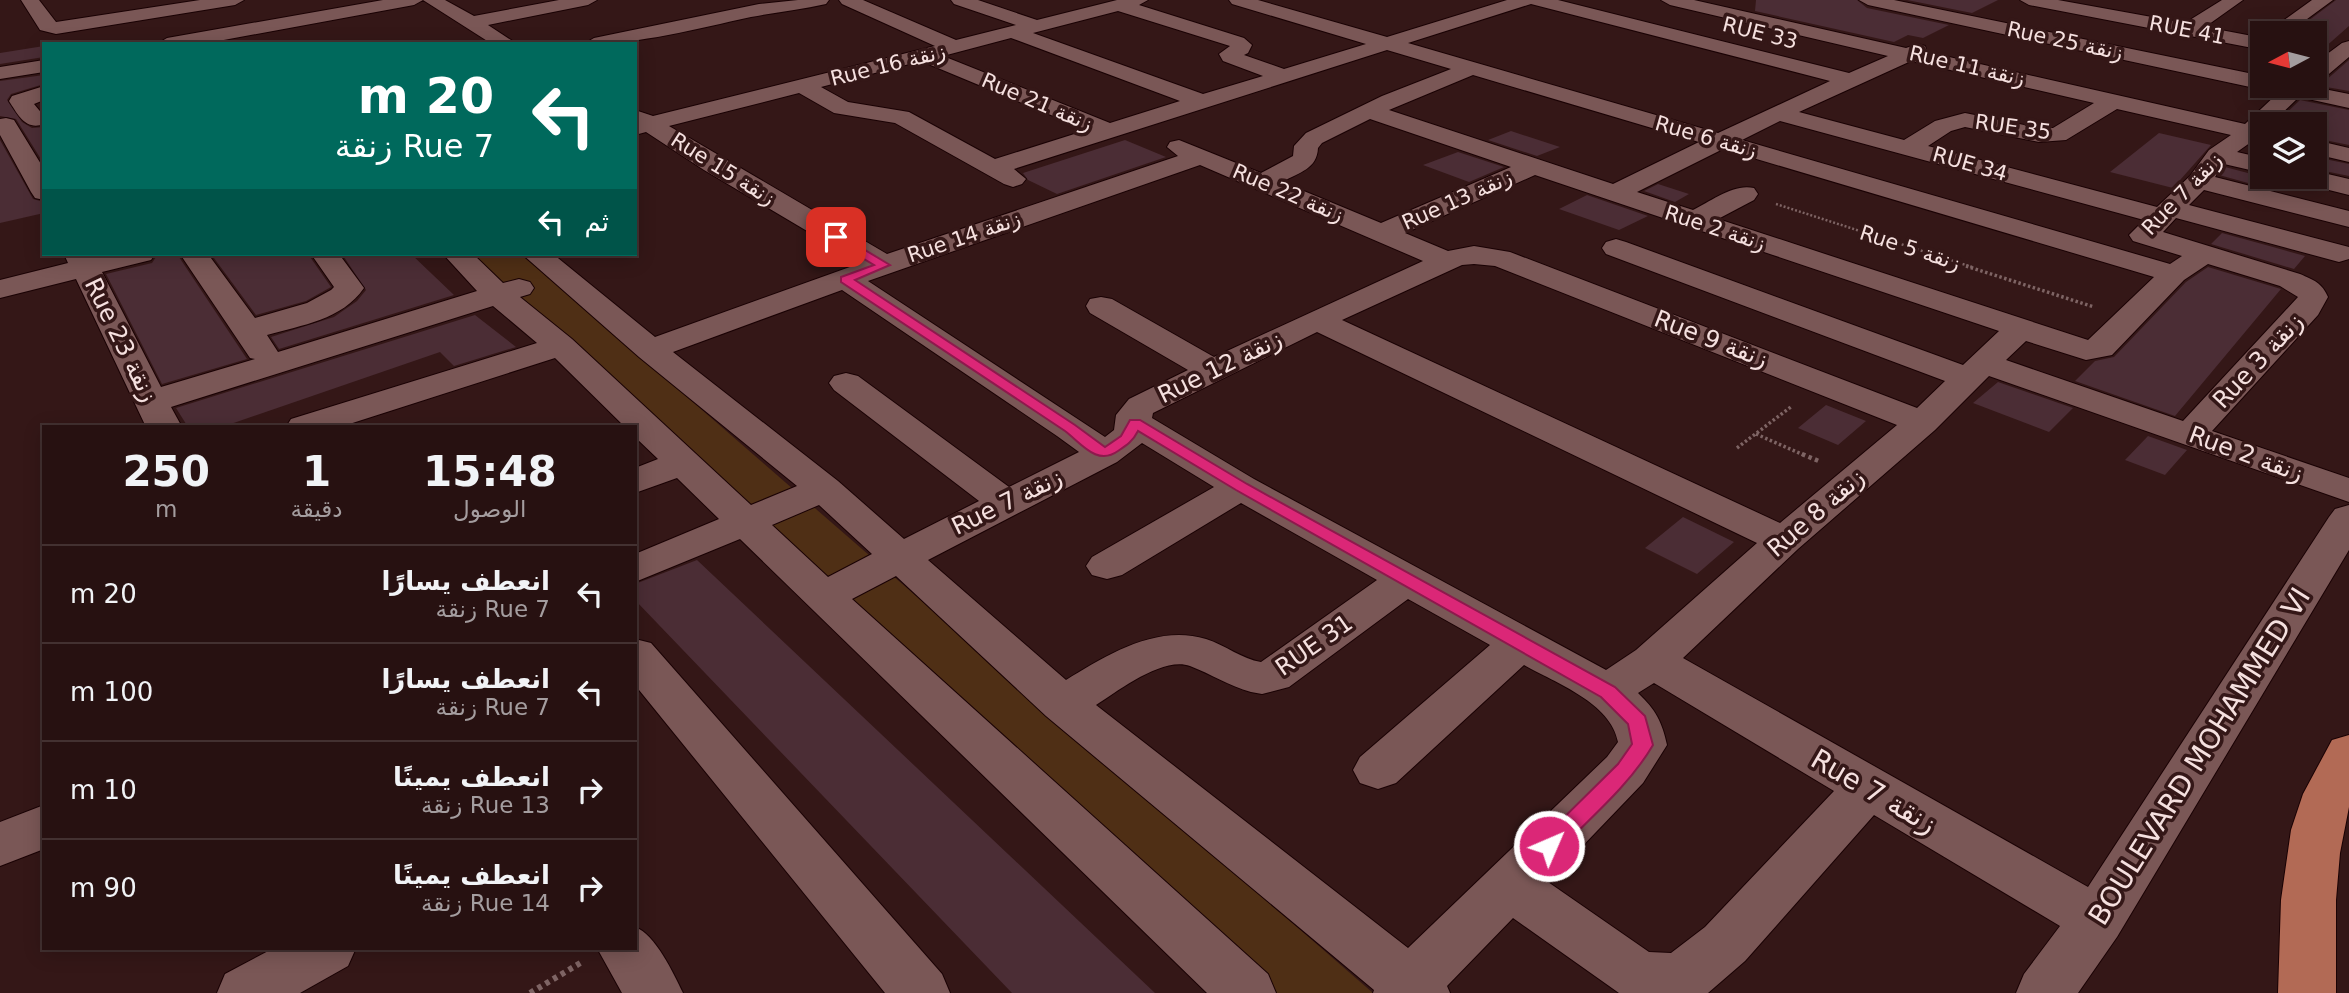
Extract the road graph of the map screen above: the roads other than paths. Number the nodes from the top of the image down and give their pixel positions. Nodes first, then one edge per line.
1 (30, 0) edge
2 (236, 0) edge
3 (414, 0) edge
4 (432, 0) edge
5 (588, 0) edge
6 (736, 0) edge
7 (820, 0) edge
8 (848, 0) edge
9 (960, 0) edge
10 (1526, 0) edge
11 (1536, 0) edge
12 (1670, 0) edge
13 (1868, 0) edge
14 (2029, 0) edge
15 (2111, 0) edge
16 (2323, 0) edge
17 (1250, 1) edge
18 (377, 3) edge
19 (1129, 3) edge
20 (2229, 3) edge
21 (1992, 5) dead end
22 (759, 10) junction
23 (2202, 10) junction
24 (2054, 19) dead end
25 (1839, 20) dead end
26 (1967, 20) junction
27 (2296, 21) edge
28 (468, 23) junction
29 (262, 27) junction
30 (1039, 27) junction
31 (2188, 30) junction
32 (1815, 32) junction
33 (1015, 33) junction
34 (1386, 33) junction
35 (225, 39) edge
36 (190, 42) edge
37 (279, 42) edge
38 (503, 42) edge
39 (604, 42) edge
40 (2250, 42) edge
41 (2250, 43) edge
42 (956, 48) junction
43 (1911, 53) junction
44 (2345, 55) edge
45 (926, 56) junction
46 (2169, 63) junction
47 (2328, 63) edge
48 (2048, 64) dead end
49 (42, 65) edge
50 (1470, 69) junction
51 (2328, 72) edge
52 (0, 73) edge
53 (1284, 76) junction
54 (2014, 77) junction
55 (2136, 77) dead end
56 (2349, 79) edge
57 (1850, 80) junction
58 (2250, 80) edge
59 (802, 86) junction
60 (2328, 96) edge
61 (42, 97) edge
62 (2115, 101) junction
63 (2349, 101) edge
64 (1203, 102) junction
65 (1368, 111) junction
66 (33, 113) edge
67 (1778, 113) junction
68 (640, 122) edge
69 (3, 126) edge
70 (1118, 128) junction
71 (2250, 133) edge
72 (2250, 137) edge
73 (1719, 141) junction
74 (1909, 147) junction
75 (2327, 149) edge
76 (2346, 151) edge
77 (2218, 155) junction
78 (1201, 156) junction
79 (2250, 163) edge
80 (1532, 167) junction
81 (991, 168) junction
82 (2199, 181) junction
83 (2327, 182) edge
84 (1261, 183) junction
85 (2349, 187) edge
86 (42, 189) edge
87 (1613, 194) junction
88 (1745, 194) road end
89 (1062, 203) junction
90 (1683, 218) junction
91 (2349, 219) edge
92 (2158, 220) junction
93 (1382, 233) junction
94 (1616, 248) junction
95 (2339, 253) dead end
96 (2204, 254) junction
97 (124, 256) edge
98 (195, 256) edge
99 (327, 256) edge
100 (459, 256) edge
101 (2116, 257) junction
102 (82, 261) edge
103 (1447, 261) junction
104 (549, 265) edge
105 (884, 265) junction
106 (2174, 274) junction
107 (845, 279) junction
108 (1560, 280) junction
109 (0, 289) edge
110 (498, 295) junction
111 (1101, 306) dead end
112 (1317, 320) junction
113 (2020, 329) junction
114 (248, 330) junction
115 (561, 346) junction
116 (650, 350) junction
117 (271, 365) junction
118 (1212, 370) junction
119 (1975, 371) junction
120 (846, 383) dead end
121 (157, 415) edge
122 (1922, 422) junction
123 (1135, 423) junction
124 (310, 425) edge
125 (2190, 434) junction
126 (1104, 454) junction
127 (684, 462) junction
128 (637, 481) edge
129 (1241, 487) junction
130 (824, 489) junction
131 (2349, 491) edge
132 (1006, 503) junction
133 (2349, 517) edge
134 (745, 521) junction
135 (1784, 540) junction
136 (901, 555) junction
137 (1107, 566) dead end
138 (637, 568) edge
139 (1406, 579) junction
140 (823, 596) junction
141 (1522, 642) junction
142 (637, 656) edge
143 (1652, 661) junction
144 (1608, 692) junction
145 (1063, 704) junction
146 (2349, 753) edge
147 (1378, 770) dead end
148 (1867, 788) junction
149 (42, 827) edge
150 (0, 845) edge
151 (1510, 885) junction
152 (2097, 920) junction
153 (324, 950) edge
154 (609, 952) edge
155 (1411, 990) edge
156 (246, 993) edge
157 (654, 993) edge
158 (921, 993) edge
159 (1247, 993) edge
160 (2045, 993) edge
161 (2307, 993) edge

1 - 2 street
3 - 18 street
4 - 28 street
5 - 28 street
6 - 22 street
7 - 22 street
8 - 42 street
9 - 30 street
10 - 34 street
11 - 57 street, RUE 33
12 - 32 street, Rue 11 زنقة
13 - 26 street, Rue 25 زنقة
14 - 31 street, RUE 41
15 - 23 street
16 - 27 street
17 - 34 street, Rue 6 زنقة
18 - 29 street
19 - 30 street, Rue 16 زنقة
19 - 53 street
20 - 23 street
21 - 26 street
22 - 39 street
23 - 31 street
24 - 41 street
25 - 32 street
26 - 43 street
26 - 46 street, Rue 25 زنقة
28 - 38 street
29 - 35 street
29 - 37 street
30 - 33 street, Rue 16 زنقة
31 - 40 street, RUE 41
32 - 43 street, Rue 11 زنقة
33 - 42 street, Rue 16 زنقة
33 - 64 street
34 - 50 street, Rue 6 زنقة
34 - 53 street
35 - 36 street
42 - 45 street, Rue 16 زنقة
43 - 54 street, Rue 11 زنقة
43 - 57 street
44 - 47 street
45 - 59 street, Rue 16 زنقة
45 - 70 street, Rue 21 زنقة
46 - 55 street
46 - 58 street, Rue 25 زنقة
48 - 54 street
49 - 52 street
50 - 65 street
50 - 73 street, Rue 6 زنقة
51 - 56 street
53 - 64 street
54 - 62 street, Rue 11 زنقة
57 - 67 street
59 - 68 street, Rue 16 زنقة
59 - 81 street
60 - 63 street
61 - 66 street
62 - 71 street, Rue 11 زنقة
62 - 74 street, RUE 35
64 - 70 street
65 - 80 street, Rue 2 زنقة
65 - 84 street
66 - 69 street
67 - 73 street
67 - 74 street, RUE 34
68 - 105 street, Rue 15 زنقة
69 - 86 street
70 - 78 street, Rue 22 زنقة
70 - 81 street
72 - 77 street, Rue 7 زنقة
73 - 87 street
73 - 101 street, Rue 6 زنقة
74 - 92 street, RUE 34
75 - 76 street
77 - 79 street
77 - 82 street, Rue 7 زنقة
78 - 84 street, Rue 22 زنقة
78 - 89 street, Rue 14 زنقة
80 - 87 street, Rue 2 زنقة
80 - 93 street, Rue 13 زنقة
81 - 89 street
82 - 91 street
82 - 92 street, Rue 7 زنقة
83 - 85 street
84 - 93 street, Rue 22 زنقة
87 - 90 street, Rue 2 زنقة
88 - 90 street
89 - 105 street, Rue 14 زنقة
90 - 94 street
90 - 113 street, Rue 2 زنقة
92 - 95 street
92 - 96 street, Rue 3 زنقة
92 - 101 street, Rue 7 زنقة
93 - 103 street, Rue 22 زنقة
94 - 108 street
94 - 119 street, Rue 2 زنقة
96 - 106 street
96 - 125 street, Rue 3 زنقة
97 - 102 street
98 - 114 street
99 - 114 street
100 - 110 street
101 - 106 street, Rue 6 زنقة
102 - 109 street
102 - 121 street, Rue 23 زنقة
103 - 108 street, Rue 9 زنقة
103 - 112 street
104 - 110 street
104 - 116 street
105 - 107 street, Rue 14 زنقة
106 - 113 street, Rue 2 زنقة
107 - 116 street, Rue 14 زنقة
107 - 126 street
108 - 122 street, Rue 9 زنقة
110 - 115 street
110 - 117 street
111 - 118 street
112 - 118 street, Rue 12 زنقة
112 - 135 street
113 - 119 street, Rue 8 زنقة
114 - 117 street
115 - 124 street
115 - 127 street
116 - 130 street
117 - 121 street
118 - 123 street, Rue 12 زنقة
119 - 122 street, Rue 8 زنقة
119 - 125 street, Rue 2 زنقة
120 - 132 street
122 - 135 street, Rue 8 زنقة
123 - 126 street, Rue 7 زنقة
123 - 129 street
125 - 131 street, Rue 2 زنقة
126 - 132 street, Rue 7 زنقة
127 - 128 street
127 - 134 street
129 - 137 street
129 - 139 street
130 - 134 street
130 - 136 street
132 - 136 street, Rue 7 زنقة
133 - 152 street, BOULEVARD MOHAMMED VI
134 - 138 street
134 - 140 street
135 - 143 street, Rue 8 زنقة
136 - 140 street, Rue 7 زنقة
136 - 145 street
139 - 141 street
139 - 145 street, RUE 31
140 - 159 street
141 - 144 street
141 - 147 street
142 - 158 street
143 - 144 street, Rue 8 زنقة
143 - 148 street, Rue 7 زنقة
144 - 151 street
145 - 155 street
146 - 161 main road
148 - 151 street
148 - 152 street, Rue 7 زنقة
149 - 150 street
151 - 155 street
152 - 160 street, BOULEVARD MOHAMMED VI
153 - 156 street
154 - 157 street

